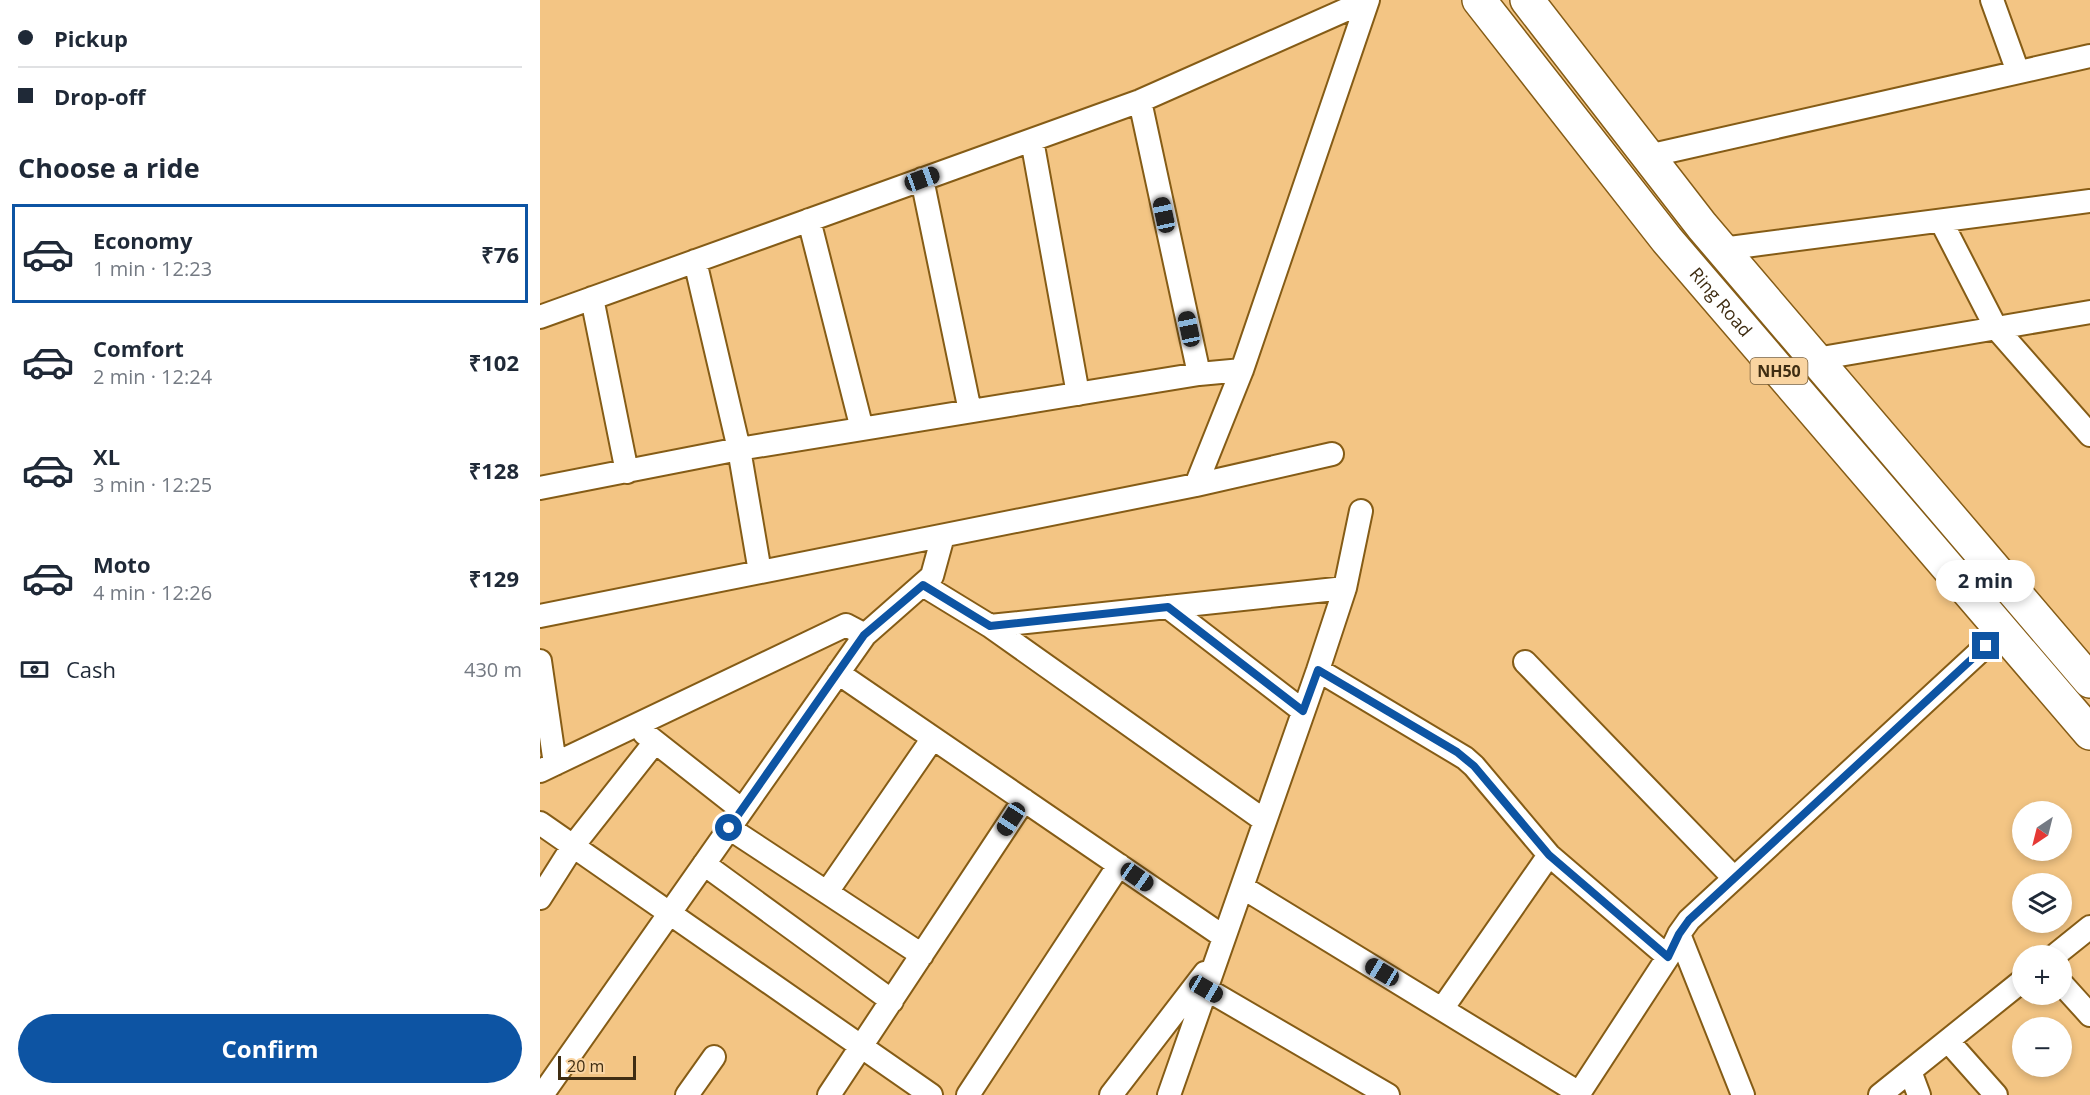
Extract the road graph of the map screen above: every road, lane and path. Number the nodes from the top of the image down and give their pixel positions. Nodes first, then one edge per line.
1 (1368, 0) edge
2 (1479, 0) edge
3 (1527, 0) edge
4 (1992, 0) edge
5 (2090, 56) edge
6 (2018, 72) junction
7 (1140, 101) junction
8 (1032, 140) junction
9 (1648, 156) junction
10 (922, 179) junction
11 (2090, 201) edge
12 (809, 220) junction
13 (1941, 221) junction
14 (1722, 249) junction
15 (695, 261) junction
16 (592, 298) junction
17 (2090, 312) edge
18 (540, 317) edge
19 (1996, 328) junction
20 (1816, 359) junction
21 (1242, 370) junction
22 (1199, 374) junction
23 (1078, 394) junction
24 (970, 411) junction
25 (862, 429) junction
26 (2090, 435) edge
27 (739, 449) junction
28 (1332, 454) dead end
29 (627, 472) junction
30 (1196, 485) junction
31 (540, 488) edge
32 (1361, 511) dead end
33 (943, 536) junction
34 (760, 572) junction
35 (923, 585) junction
36 (1345, 588) junction
37 (1168, 607) junction
38 (540, 616) edge
39 (990, 626) junction
40 (2002, 631) junction
41 (864, 635) junction
42 (540, 661) edge
43 (1525, 662) dead end
44 (1318, 670) junction
45 (838, 673) junction
46 (2090, 681) edge
47 (1303, 711) junction
48 (634, 726) junction
49 (2090, 733) edge
50 (933, 738) junction
51 (655, 742) junction
52 (547, 768) edge
53 (1024, 800) junction
54 (736, 819) junction
55 (1265, 821) junction
56 (540, 823) edge
57 (573, 846) junction
58 (1549, 855) junction
59 (704, 864) junction
60 (1119, 865) junction
61 (1734, 878) junction
62 (1242, 887) junction
63 (827, 892) junction
64 (540, 898) edge
65 (669, 914) junction
66 (2090, 927) edge
67 (1679, 934) junction
68 (2068, 945) edge
69 (1220, 948) junction
70 (922, 955) junction
71 (1668, 957) junction
72 (1206, 989) junction
73 (2012, 989) edge
74 (2072, 995) edge
75 (892, 1001) junction
76 (1442, 1009) junction
77 (2090, 1016) edge
78 (1948, 1041) junction
79 (862, 1047) junction
80 (714, 1057) dead end
81 (1910, 1071) junction
82 (1578, 1094) edge
83 (542, 1095) edge
84 (687, 1095) edge
85 (829, 1095) edge
86 (931, 1095) edge
87 (968, 1095) edge
88 (1111, 1095) edge
89 (1169, 1095) edge
90 (1388, 1095) edge
91 (1743, 1095) edge
92 (1880, 1095) edge
93 (1919, 1095) edge
94 (1996, 1095) edge

1 - 7 street
1 - 21 street
2 - 40 highway, Ring Road / NH50
3 - 9 highway, Ring Road / NH50
4 - 6 street
5 - 6 street
6 - 9 street
7 - 8 street
7 - 22 street
8 - 10 street
8 - 23 street
9 - 14 highway, Ring Road / NH50
10 - 12 street
10 - 24 street
11 - 13 street
12 - 15 street
12 - 25 street
13 - 14 street
13 - 19 street
14 - 20 highway, Ring Road / NH50
15 - 16 street
15 - 27 street
16 - 18 street
16 - 29 street
17 - 19 street
19 - 20 street
19 - 26 street
20 - 46 highway, Ring Road / NH50
21 - 22 street
21 - 30 street
22 - 23 street
23 - 24 street
24 - 25 street
25 - 27 street
27 - 29 street
27 - 34 street
28 - 30 street
29 - 31 street
30 - 33 street
32 - 36 street
33 - 34 street
33 - 35 street
34 - 38 street
35 - 39 street
35 - 41 street
36 - 37 street
36 - 44 street
37 - 39 street
37 - 47 street
39 - 55 street
40 - 49 highway, Ring Road / NH50
40 - 61 street
41 - 45 street
41 - 48 street
42 - 52 street
43 - 61 street
44 - 47 street
44 - 58 street
45 - 50 street
45 - 54 street
47 - 55 street
48 - 51 street
48 - 52 street
50 - 53 street
50 - 63 street
51 - 54 street
51 - 57 street
53 - 60 street
53 - 70 street
54 - 59 street
54 - 63 street
55 - 62 street
56 - 57 street
57 - 64 street
57 - 65 street
58 - 71 street
58 - 76 street
59 - 65 street
59 - 75 street
60 - 69 street
60 - 87 street
61 - 67 street
62 - 69 street
62 - 76 street
63 - 70 street
65 - 79 street
65 - 83 street
66 - 68 street
67 - 71 street
67 - 91 street
69 - 72 street
69 - 88 street
70 - 75 street
71 - 82 street
72 - 89 street
72 - 90 street
73 - 78 street
74 - 77 street
75 - 79 street
76 - 82 street
78 - 81 street
78 - 94 street
79 - 85 street
79 - 86 street
80 - 84 street
81 - 92 street
81 - 93 street

